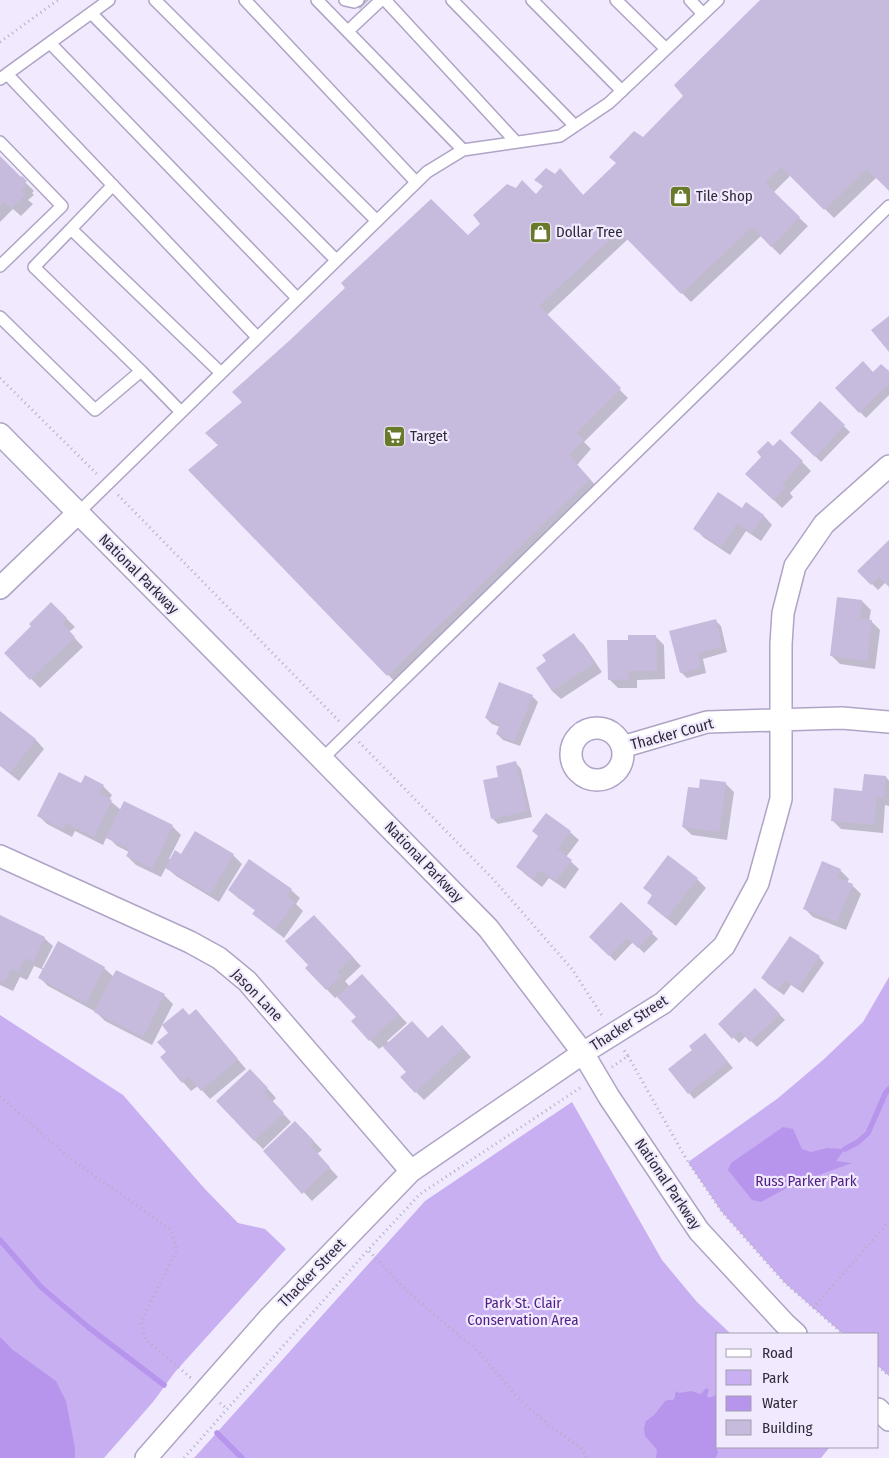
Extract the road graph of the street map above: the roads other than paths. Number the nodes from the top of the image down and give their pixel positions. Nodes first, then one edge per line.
1 (109, 0) edge
2 (154, 0) edge
3 (245, 0) edge
4 (317, 0) edge
5 (345, 0) edge
6 (358, 0) edge
7 (383, 0) edge
8 (452, 0) edge
9 (532, 0) edge
10 (616, 0) edge
11 (690, 0) edge
12 (718, 0) edge
13 (91, 13) junction
14 (703, 14) junction
15 (348, 31) junction
16 (50, 43) junction
17 (666, 49) junction
18 (4, 77) edge
19 (622, 91) junction
20 (575, 126) junction
21 (0, 142) edge
22 (516, 142) junction
23 (463, 150) junction
24 (416, 182) junction
25 (113, 186) junction
26 (889, 206) edge
27 (376, 221) junction
28 (71, 229) junction
29 (336, 260) junction
30 (0, 266) edge
31 (297, 298) junction
32 (0, 317) edge
33 (257, 337) junction
34 (141, 371) junction
35 (221, 373) junction
36 (181, 412) junction
37 (0, 434) edge
38 (889, 466) edge
39 (78, 513) junction
40 (0, 588) edge
41 (782, 719) junction
42 (889, 722) edge
43 (622, 747) dead end
44 (322, 758) junction
45 (0, 856) edge
46 (583, 1053) junction
47 (411, 1171) junction
48 (795, 1333) edge
49 (879, 1411) edge
50 (889, 1420) edge
51 (146, 1458) edge

1 - 13 lane
2 - 27 lane
3 - 24 lane
4 - 15 lane
5 - 6 lane
7 - 15 lane
7 - 22 lane
8 - 20 lane
9 - 19 lane
10 - 17 lane
11 - 14 lane
12 - 14 lane
13 - 16 lane
13 - 29 lane
14 - 17 lane
15 - 23 lane
16 - 18 lane
16 - 31 lane
17 - 19 lane
18 - 25 lane
19 - 20 lane
20 - 22 lane
21 - 30 lane
22 - 23 lane
23 - 24 lane
24 - 27 lane
25 - 28 lane
25 - 33 lane
26 - 44 lane
27 - 29 lane
28 - 34 lane
28 - 35 lane
29 - 31 lane
31 - 33 lane
32 - 34 lane
33 - 35 lane
34 - 36 lane
35 - 36 lane
36 - 39 lane
37 - 39 street, National Parkway
38 - 41 street, Thacker Street
39 - 40 street
39 - 44 street, National Parkway
41 - 42 street, Thacker Court
41 - 43 street, Thacker Court
41 - 46 street, Thacker Street
44 - 46 street, National Parkway
45 - 47 street, Jason Lane
46 - 47 street, Thacker Street
46 - 48 street, National Parkway
47 - 51 street, Thacker Street
49 - 50 street

